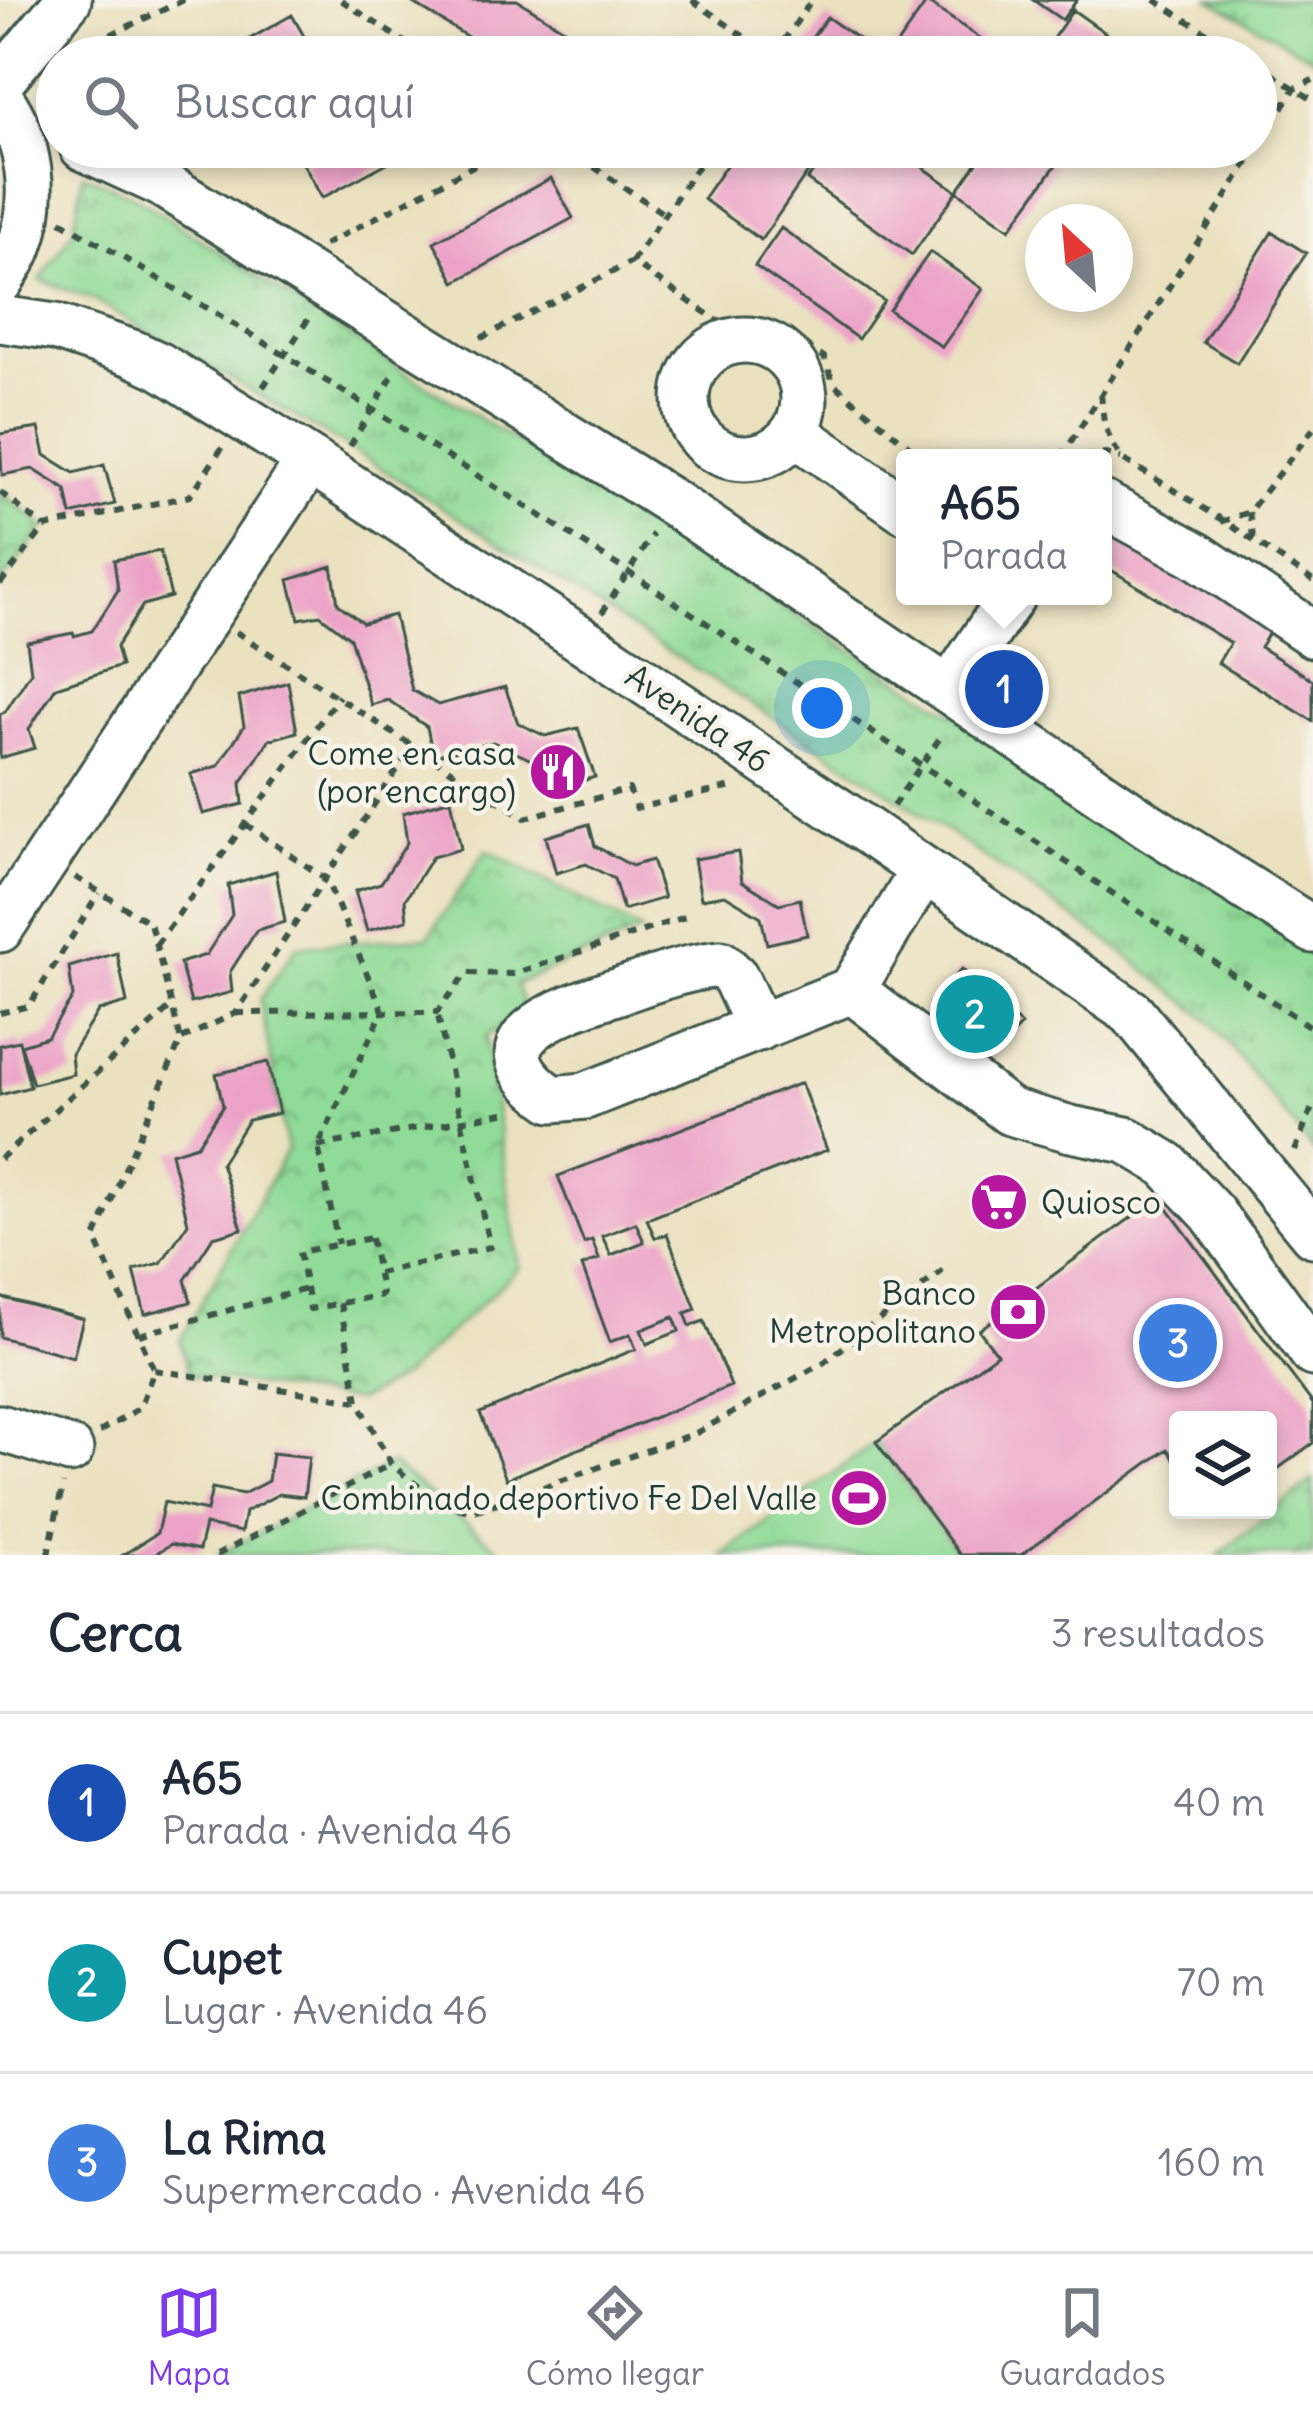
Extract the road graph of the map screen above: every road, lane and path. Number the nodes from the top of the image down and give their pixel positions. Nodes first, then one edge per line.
1 (68, 0) edge
2 (184, 0) edge
3 (341, 0) edge
4 (692, 0) edge
5 (812, 0) edge
6 (1155, 0) edge
7 (44, 36) edge
8 (108, 36) edge
9 (395, 36) edge
10 (743, 36) edge
11 (787, 36) edge
12 (1212, 36) edge
13 (36, 49) edge
14 (1277, 77) edge
15 (1313, 80) edge
16 (1295, 88) junction
17 (4, 98) edge
18 (1313, 100) edge
19 (1277, 116) edge
20 (36, 120) edge
21 (129, 168) edge
22 (469, 168) edge
23 (595, 168) edge
24 (696, 168) edge
25 (1244, 168) edge
26 (30, 203) junction
27 (664, 214) junction
28 (632, 262) junction
29 (289, 263) junction
30 (0, 280) edge
31 (329, 288) junction
32 (0, 320) edge
33 (722, 336) junction
34 (428, 350) junction
35 (285, 354) junction
36 (1101, 394) junction
37 (370, 409) junction
38 (242, 418) junction
39 (1313, 429) edge
40 (794, 432) junction
41 (912, 449) edge
42 (1068, 449) edge
43 (1112, 456) edge
44 (1121, 458) junction
45 (321, 467) junction
46 (0, 492) edge
47 (673, 503) junction
48 (896, 504) edge
49 (1112, 507) edge
50 (1249, 512) junction
51 (45, 527) junction
52 (1209, 537) junction
53 (1254, 542) junction
54 (627, 574) junction
55 (1313, 581) edge
56 (0, 584) edge
57 (1007, 605) edge
58 (208, 614) junction
59 (1313, 634) edge
60 (584, 641) junction
61 (958, 694) junction
62 (339, 696) junction
63 (413, 746) junction
64 (922, 764) junction
65 (785, 776) junction
66 (245, 824) junction
67 (873, 836) junction
68 (47, 859) junction
69 (923, 871) junction
70 (326, 879) junction
71 (99, 892) junction
72 (692, 915) dead end
73 (0, 929) edge
74 (1313, 930) edge
75 (156, 946) junction
76 (852, 990) junction
77 (172, 1006) junction
78 (383, 1011) junction
79 (236, 1012) junction
80 (437, 1012) junction
81 (0, 1013) edge
82 (758, 1028) junction
83 (1313, 1028) edge
84 (181, 1040) junction
85 (1313, 1105) edge
86 (510, 1112) dead end
87 (462, 1121) junction
88 (318, 1146) junction
89 (0, 1159) edge
90 (1279, 1192) junction
91 (1313, 1234) edge
92 (338, 1244) junction
93 (950, 1265) dead end
94 (378, 1273) junction
95 (306, 1289) junction
96 (340, 1304) junction
97 (139, 1335) junction
98 (1313, 1353) edge
99 (154, 1370) junction
100 (358, 1401) junction
101 (0, 1428) edge
102 (70, 1450) junction
103 (391, 1464) junction
104 (48, 1555) edge
105 (217, 1555) edge

1 - 7 street
2 - 8 path
3 - 9 path
4 - 10 path
5 - 11 path
6 - 12 path
13 - 17 street
14 - 16 path
15 - 16 path
16 - 18 path
16 - 19 path
17 - 20 street
17 - 26 street
21 - 29 street
22 - 29 path
23 - 27 path
24 - 27 path
25 - 36 path
26 - 30 street
26 - 35 path
27 - 28 path
28 - 33 path
28 - 34 path
29 - 31 street
31 - 34 street
31 - 35 path
32 - 38 street, Avenida 46
33 - 40 street
33 - 40 street
33 - 41 path
34 - 37 path
34 - 47 street
35 - 37 path
35 - 38 path
36 - 42 path
36 - 44 path
37 - 45 path
37 - 54 path
38 - 45 street, Avenida 46
38 - 51 path
39 - 50 path
40 - 48 street
43 - 44 path
44 - 52 path
45 - 58 street
45 - 60 street, Avenida 46
46 - 51 path
47 - 54 path
47 - 61 street
49 - 52 street
50 - 52 path
50 - 53 path
51 - 56 path
52 - 53 path
52 - 59 street
53 - 55 path
54 - 60 path
54 - 64 path
57 - 61 street
58 - 62 path
58 - 68 street
60 - 65 street, Avenida 46
61 - 64 path
61 - 74 street
62 - 63 path
62 - 66 path
63 - 65 path
63 - 70 path
64 - 67 path
64 - 83 path
65 - 67 street, Avenida 46
66 - 70 path
66 - 75 path
67 - 69 street, Avenida 46
68 - 71 path
68 - 73 street
69 - 76 street
69 - 90 street, Avenida 46
70 - 78 path
70 - 79 path
71 - 75 path
71 - 81 path
72 - 80 path
75 - 77 path
76 - 82 street
76 - 98 street
77 - 84 path
77 - 89 path
78 - 79 path
78 - 80 path
78 - 88 path
79 - 84 path
80 - 87 path
82 - 82 street
84 - 97 path
85 - 90 path
86 - 87 path
87 - 88 path
87 - 94 path
88 - 92 path
90 - 91 street, Avenida 46
92 - 94 path
92 - 95 path
93 - 103 path
94 - 96 path
95 - 96 path
95 - 97 path
96 - 100 path
97 - 99 path
99 - 100 path
99 - 102 path
100 - 103 path
101 - 102 street
102 - 104 path
103 - 105 path

